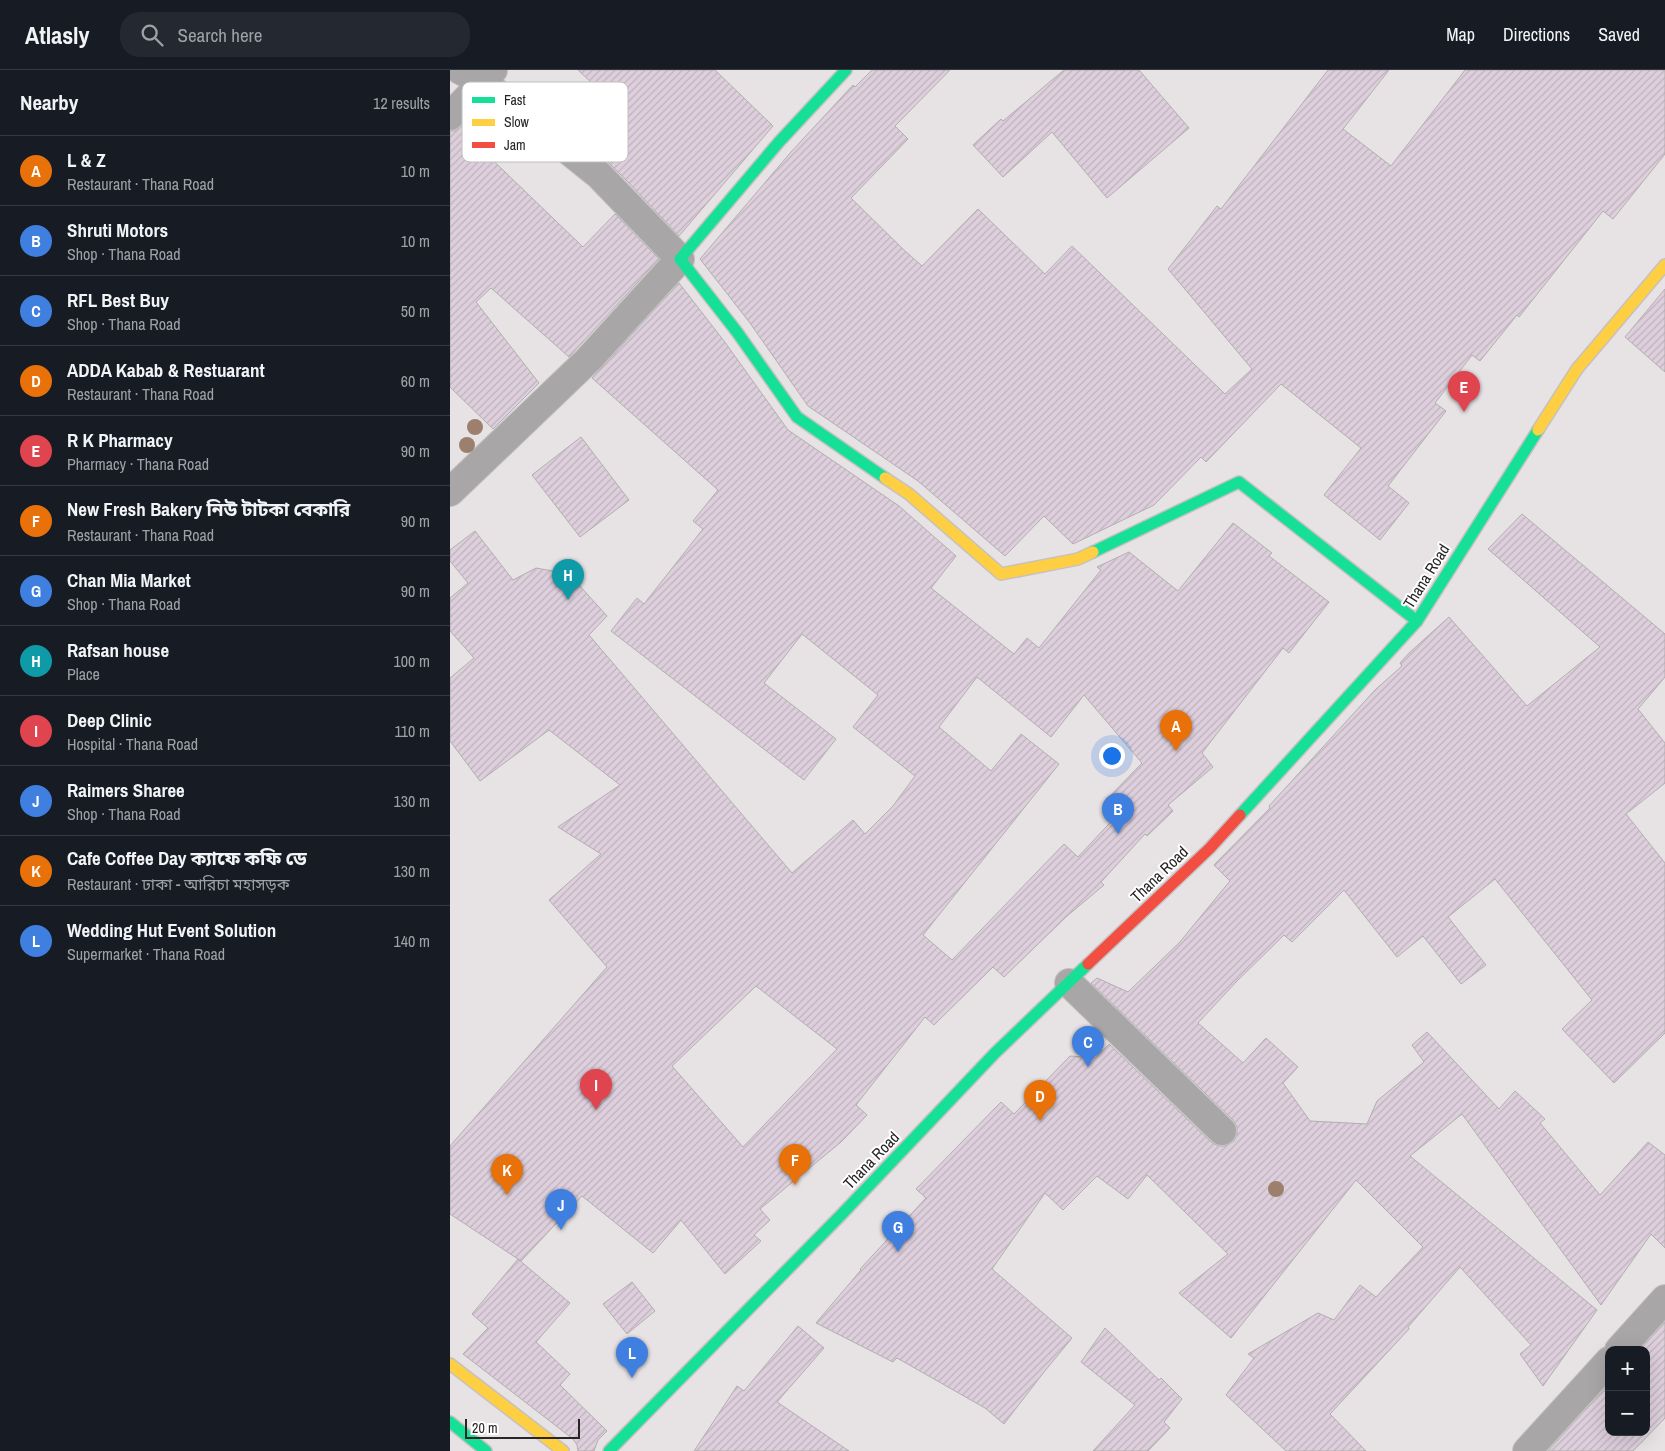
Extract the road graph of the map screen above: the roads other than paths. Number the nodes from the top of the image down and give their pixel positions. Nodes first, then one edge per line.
1 (846, 70) edge
2 (462, 98) edge
3 (450, 116) edge
4 (583, 162) edge
5 (680, 259) junction
6 (1665, 265) edge
7 (450, 492) edge
8 (1417, 621) junction
9 (1069, 983) junction
10 (1222, 1130) dead end
11 (1665, 1299) edge
12 (1623, 1346) edge
13 (450, 1364) edge
14 (1605, 1365) edge
15 (450, 1422) edge
16 (486, 1451) edge
17 (563, 1451) edge
18 (609, 1451) edge
19 (1527, 1451) edge

1 - 5 main road
2 - 3 street
4 - 5 street
5 - 7 street
5 - 8 main road
6 - 8 main road, Thana Road
8 - 9 main road, Thana Road
9 - 10 street
9 - 18 main road, Thana Road
11 - 12 street
13 - 17 main road
14 - 19 street
15 - 16 main road

